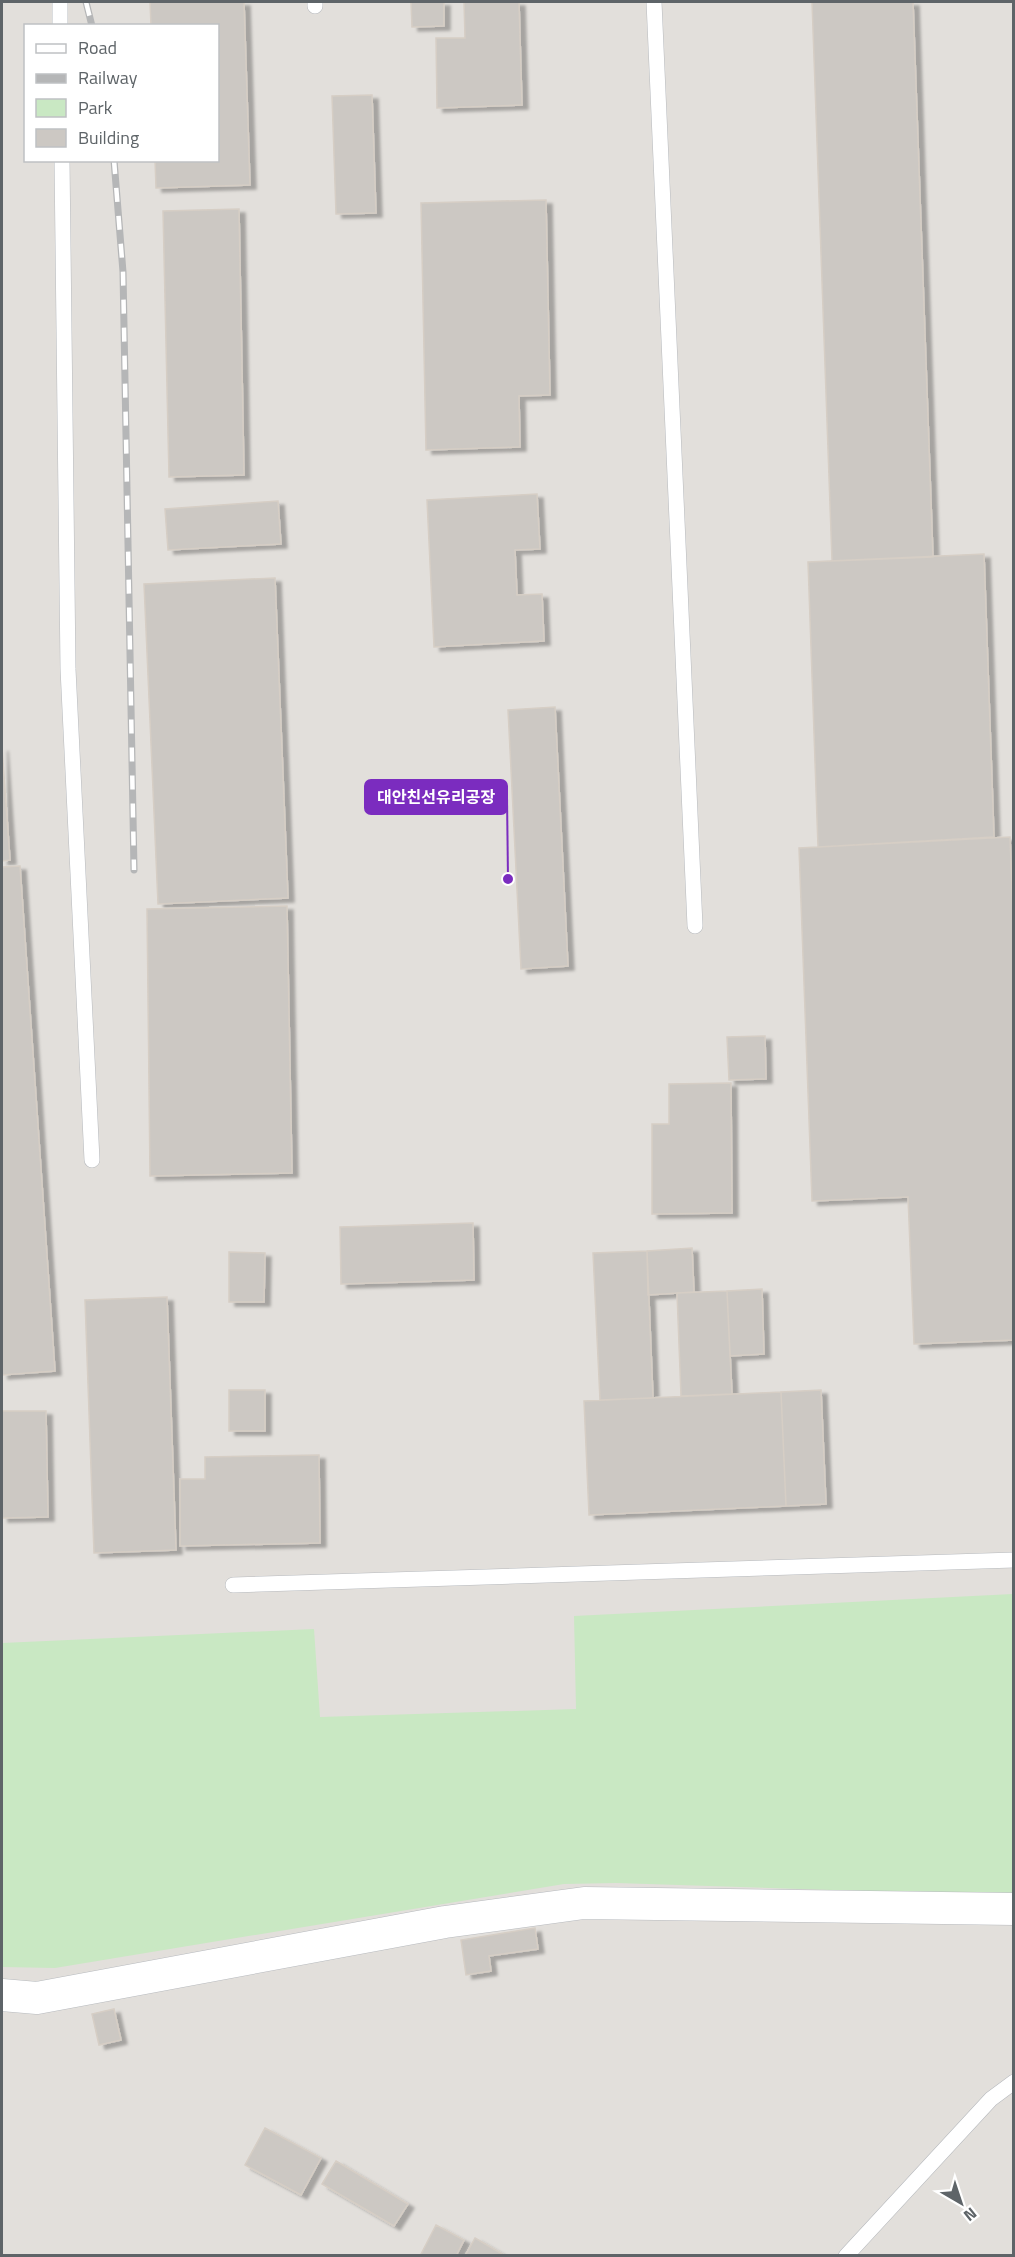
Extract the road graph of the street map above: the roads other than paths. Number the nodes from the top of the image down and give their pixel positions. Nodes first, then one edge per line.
1 (60, 2) edge
2 (654, 2) edge
3 (60, 24) edge
4 (62, 162) edge
5 (695, 926) dead end
6 (92, 1160) dead end
7 (1014, 1560) edge
8 (233, 1585) dead end
9 (1014, 1909) edge
10 (2, 1995) edge
11 (1014, 2082) edge
12 (846, 2256) edge

1 - 3 lane
2 - 5 lane
4 - 6 lane
7 - 8 lane
9 - 10 street
11 - 12 lane

